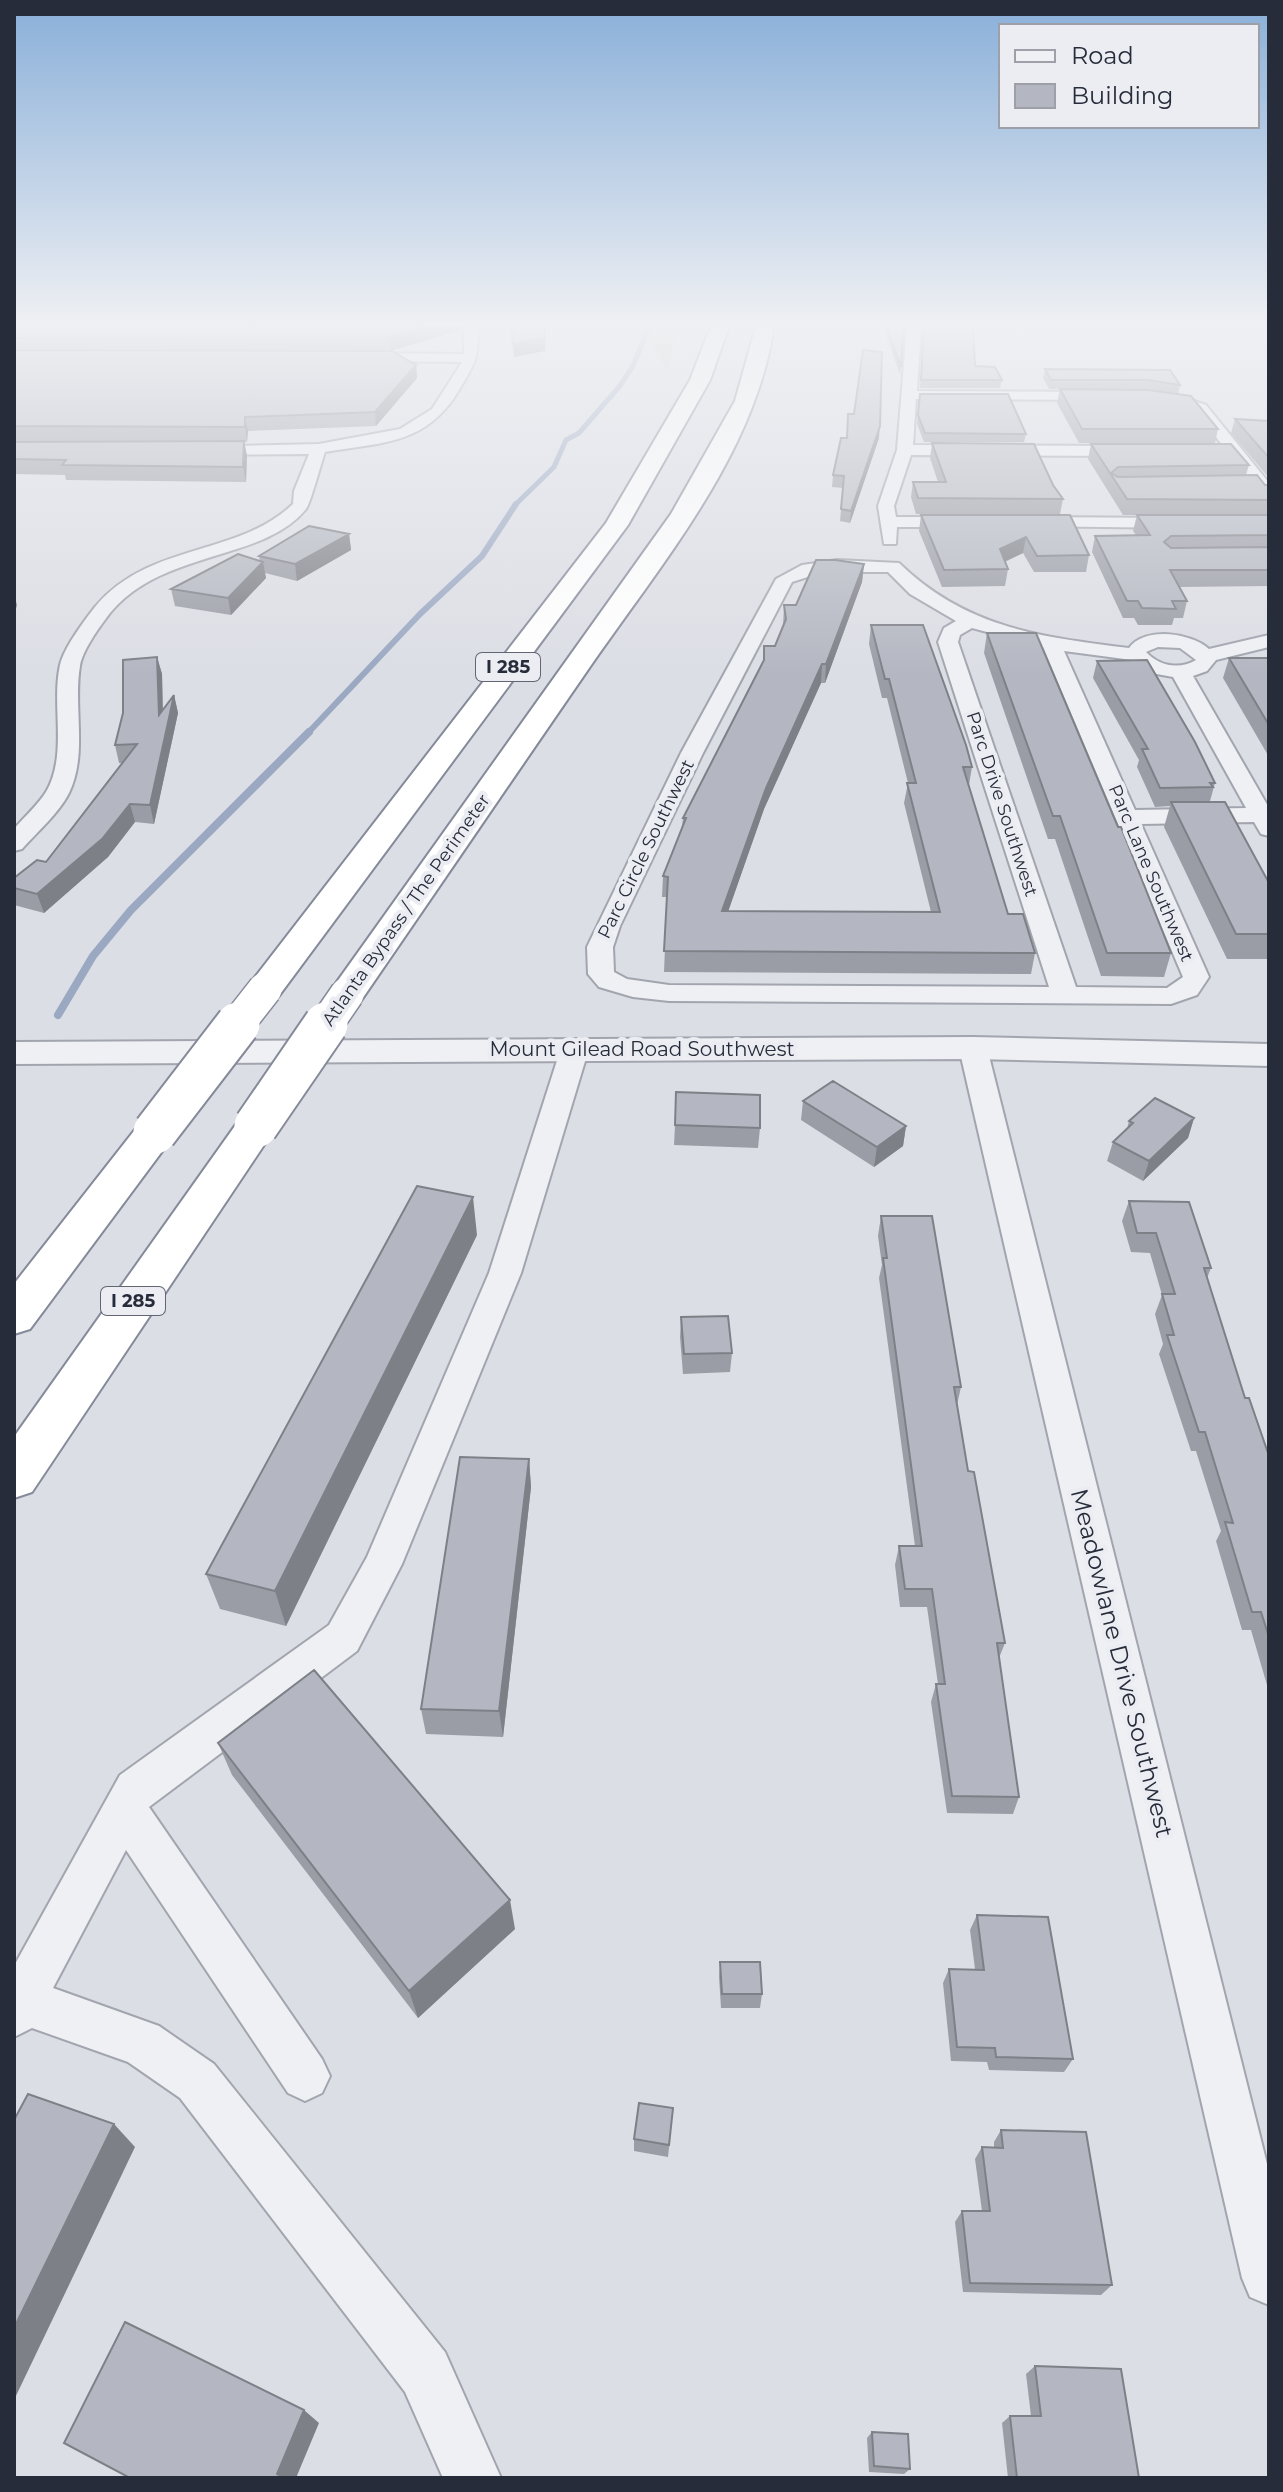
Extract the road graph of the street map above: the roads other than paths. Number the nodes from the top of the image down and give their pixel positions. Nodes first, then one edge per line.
1 (364, 442) edge
2 (664, 442) edge
3 (725, 442) edge
4 (906, 442) edge
5 (1221, 442) edge
6 (319, 449) junction
7 (186, 450) edge
8 (905, 450) junction
9 (1140, 451) edge
10 (1269, 494) edge
11 (888, 522) junction
12 (983, 522) edge
13 (1015, 522) edge
14 (1190, 523) edge
15 (893, 567) junction
16 (971, 621) junction
17 (1269, 641) edge
18 (1051, 644) junction
19 (1137, 655) junction
20 (1206, 656) junction
21 (1180, 671) junction
22 (1127, 817) junction
23 (1266, 820) edge
24 (14, 844) edge
25 (1066, 997) junction
26 (575, 1048) junction
27 (973, 1048) junction
28 (14, 1053) edge
29 (1269, 1055) edge
30 (14, 1317) edge
31 (14, 1477) edge
32 (125, 1809) junction
33 (18, 2007) edge
34 (305, 2076) dead end
35 (1269, 2278) edge
36 (472, 2478) edge

1 - 6 street
2 - 30 highway, I 285, bridge
3 - 31 highway, Atlanta Bypass / The Perimeter / I 285, bridge
4 - 8 street
5 - 10 street
6 - 7 street
6 - 24 street
8 - 9 street
8 - 11 street
11 - 12 street
11 - 15 street
13 - 14 street
15 - 16 street
15 - 25 street, Parc Circle Southwest
16 - 18 street
16 - 25 street, Parc Drive Southwest
17 - 20 street
18 - 19 street
18 - 22 street, Parc Lane Southwest
19 - 20 street
19 - 21 street
20 - 21 street
21 - 23 street
22 - 23 street
22 - 25 street, Parc Lane Southwest
26 - 27 street, Mount Gilead Road Southwest
26 - 28 street, Mount Gilead Road Southwest
26 - 32 street
27 - 29 street, Mount Gilead Road Southwest
27 - 35 street, Meadowlane Drive Southwest
32 - 33 street
32 - 34 street
33 - 36 street

